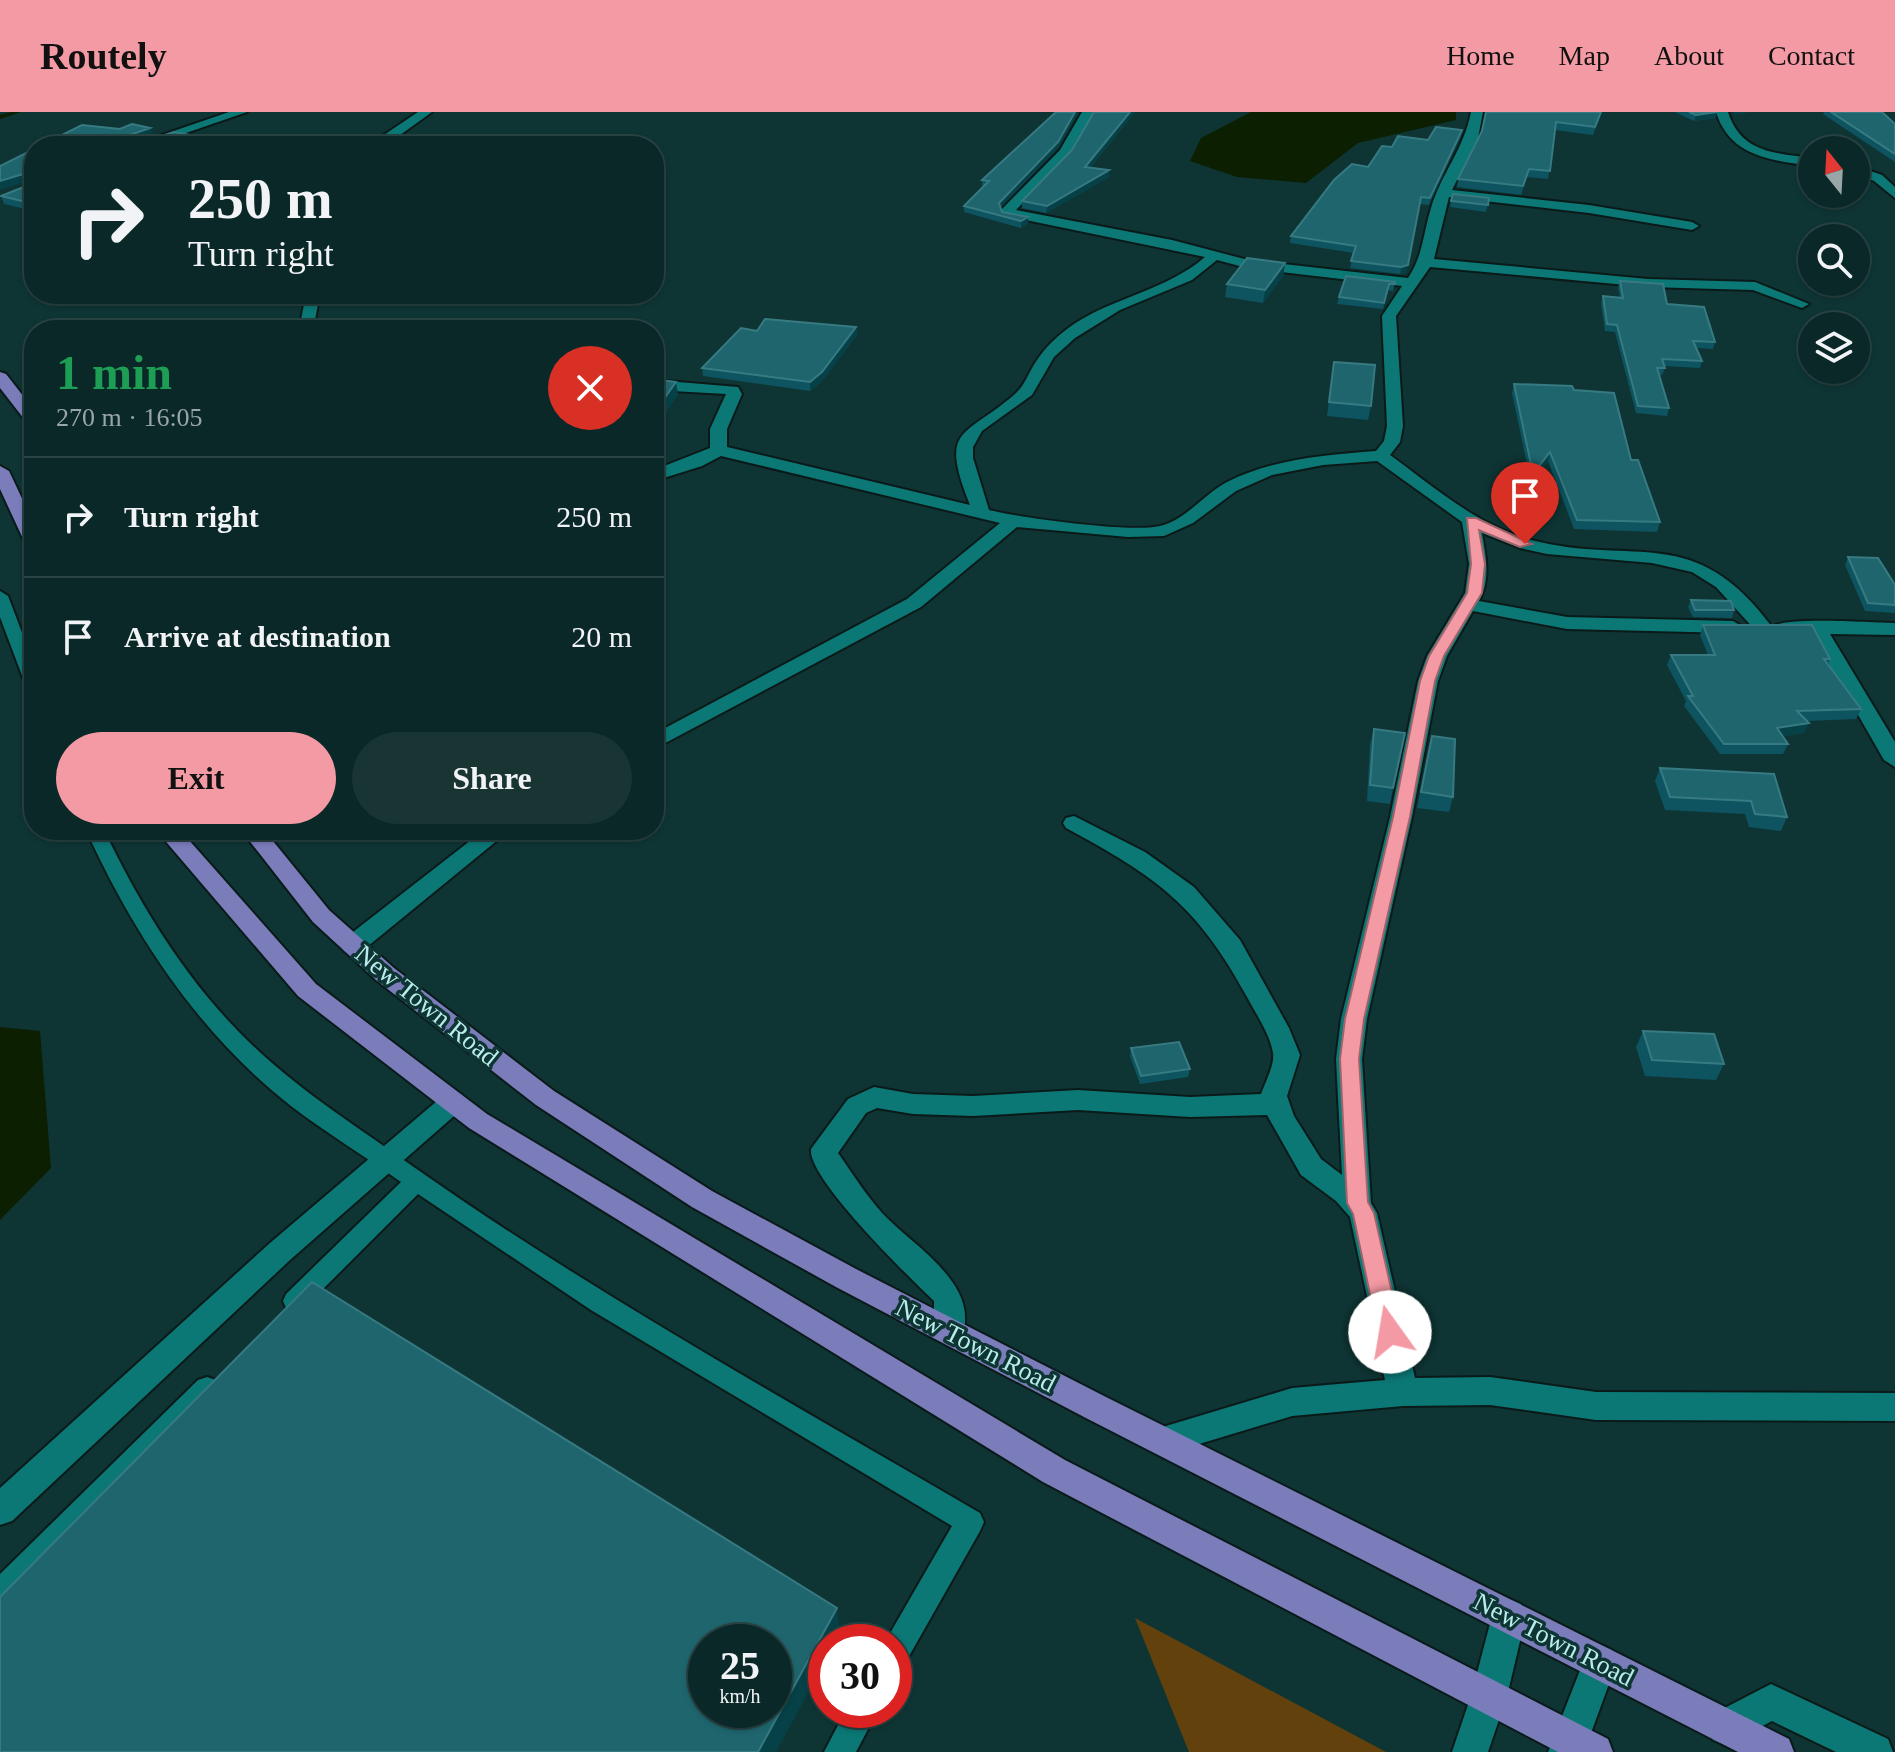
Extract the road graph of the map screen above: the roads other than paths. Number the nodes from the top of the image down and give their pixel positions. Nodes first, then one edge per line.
1 (241, 112) edge
2 (426, 112) edge
3 (1088, 112) edge
4 (1477, 112) edge
5 (1722, 112) edge
6 (167, 136) edge
7 (391, 136) edge
8 (1798, 159) edge
9 (1870, 175) edge
10 (1444, 193) junction
11 (1895, 194) edge
12 (1692, 226) dead end
13 (1213, 257) junction
14 (1426, 262) junction
15 (1412, 283) junction
16 (1802, 304) dead end
17 (0, 377) edge
18 (664, 386) edge
19 (24, 408) edge
20 (719, 450) junction
21 (1381, 456) junction
22 (0, 471) edge
23 (664, 473) edge
24 (982, 514) junction
25 (1013, 521) junction
26 (1471, 521) junction
27 (24, 522) edge
28 (0, 596) edge
29 (1469, 605) junction
30 (1816, 626) junction
31 (1763, 627) junction
32 (1895, 629) edge
33 (24, 660) edge
34 (664, 738) edge
35 (1895, 760) edge
36 (1074, 823) dead end
37 (99, 840) edge
38 (176, 840) edge
39 (260, 840) edge
40 (486, 840) edge
41 (353, 945) junction
42 (453, 1102) junction
43 (1275, 1104) junction
44 (385, 1158) junction
45 (416, 1182) junction
46 (1357, 1203) junction
47 (282, 1314) edge
48 (949, 1331) junction
49 (227, 1369) edge
50 (1403, 1392) junction
51 (1895, 1407) edge
52 (1166, 1440) junction
53 (0, 1510) edge
54 (0, 1594) edge
55 (1509, 1616) junction
56 (912, 1624) edge
57 (1600, 1662) junction
58 (1489, 1696) junction
59 (1726, 1727) junction
60 (853, 1728) edge
61 (1577, 1748) edge
62 (839, 1752) edge
63 (1470, 1752) edge
64 (1776, 1752) edge
65 (1875, 1752) edge

1 - 6 street
2 - 7 street
3 - 13 street
4 - 10 street
5 - 8 street
9 - 11 street
10 - 12 street
10 - 14 street
13 - 15 street
13 - 24 street
14 - 15 street
14 - 16 street
15 - 21 street
17 - 19 main road
18 - 20 street
20 - 23 street
20 - 24 street
21 - 25 street
21 - 26 street
22 - 27 main road
24 - 25 street
25 - 34 street
26 - 29 street
26 - 31 street
28 - 33 lane
29 - 31 street
29 - 46 street
30 - 31 street
30 - 32 street
30 - 35 street
36 - 43 street
37 - 44 lane
38 - 42 main road
39 - 41 main road, New Town Road
40 - 41 street
41 - 48 main road, New Town Road
42 - 44 street
42 - 58 main road
43 - 46 street
43 - 48 street
44 - 45 lane
44 - 53 street
45 - 47 lane
45 - 56 lane
46 - 50 street
48 - 52 main road, New Town Road
49 - 54 lane
50 - 51 street
50 - 52 street
52 - 55 main road, New Town Road
55 - 57 main road, New Town Road
55 - 58 street
57 - 59 main road, New Town Road
57 - 61 street
58 - 61 main road
58 - 63 street
59 - 64 main road, New Town Road
59 - 65 street
60 - 62 lane

